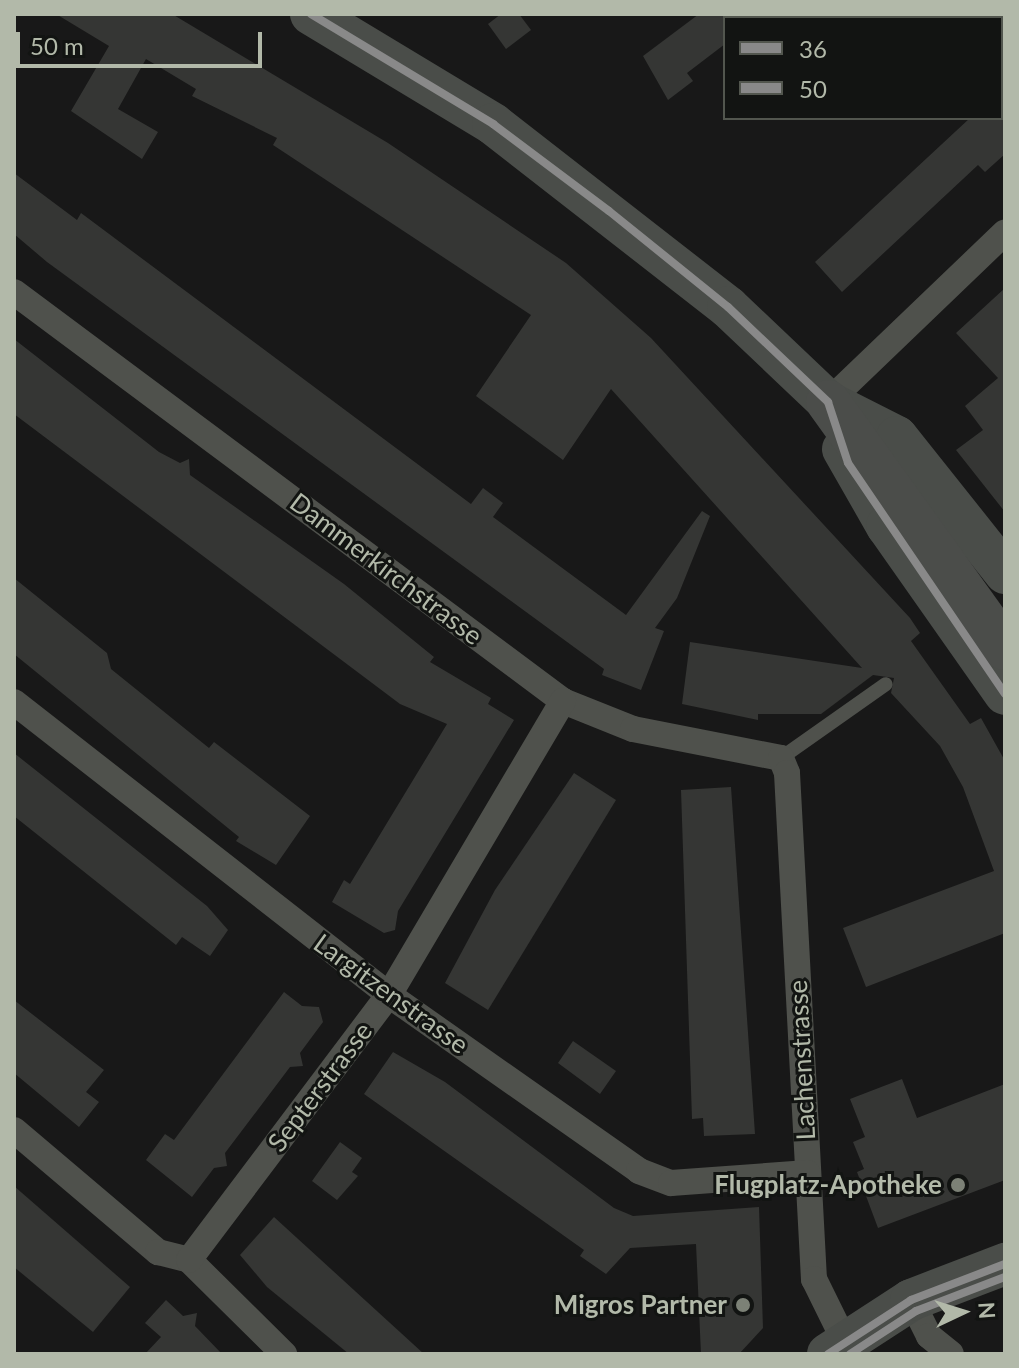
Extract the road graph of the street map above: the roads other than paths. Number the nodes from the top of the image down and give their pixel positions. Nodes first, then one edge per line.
1 (311, 14) edge
2 (1005, 232) edge
3 (14, 292) edge
4 (828, 402) junction
5 (1005, 573) edge
6 (1005, 619) edge
7 (1005, 648) edge
8 (886, 684) dead end
9 (1005, 694) edge
10 (563, 701) junction
11 (14, 702) edge
12 (784, 765) junction
13 (389, 995) junction
14 (14, 1130) edge
15 (808, 1173) junction
16 (189, 1260) junction
17 (1005, 1264) edge
18 (911, 1300) junction
19 (836, 1347) edge
20 (284, 1354) edge
21 (951, 1354) edge

1 - 4 main road
2 - 4 street
3 - 10 street, Dammerkirchstrasse
4 - 5 main road
4 - 6 highway
4 - 7 highway
4 - 9 main road
8 - 12 lane
10 - 12 street, Dammerkirchstrasse
10 - 13 street, Septerstrasse
11 - 13 street, Largitzenstrasse
12 - 15 street, Lachenstrasse
13 - 15 street, Largitzenstrasse
13 - 16 street, Septerstrasse
14 - 16 street
15 - 19 street, Lachenstrasse
16 - 20 street
17 - 18 main road
18 - 19 main road
18 - 21 street

